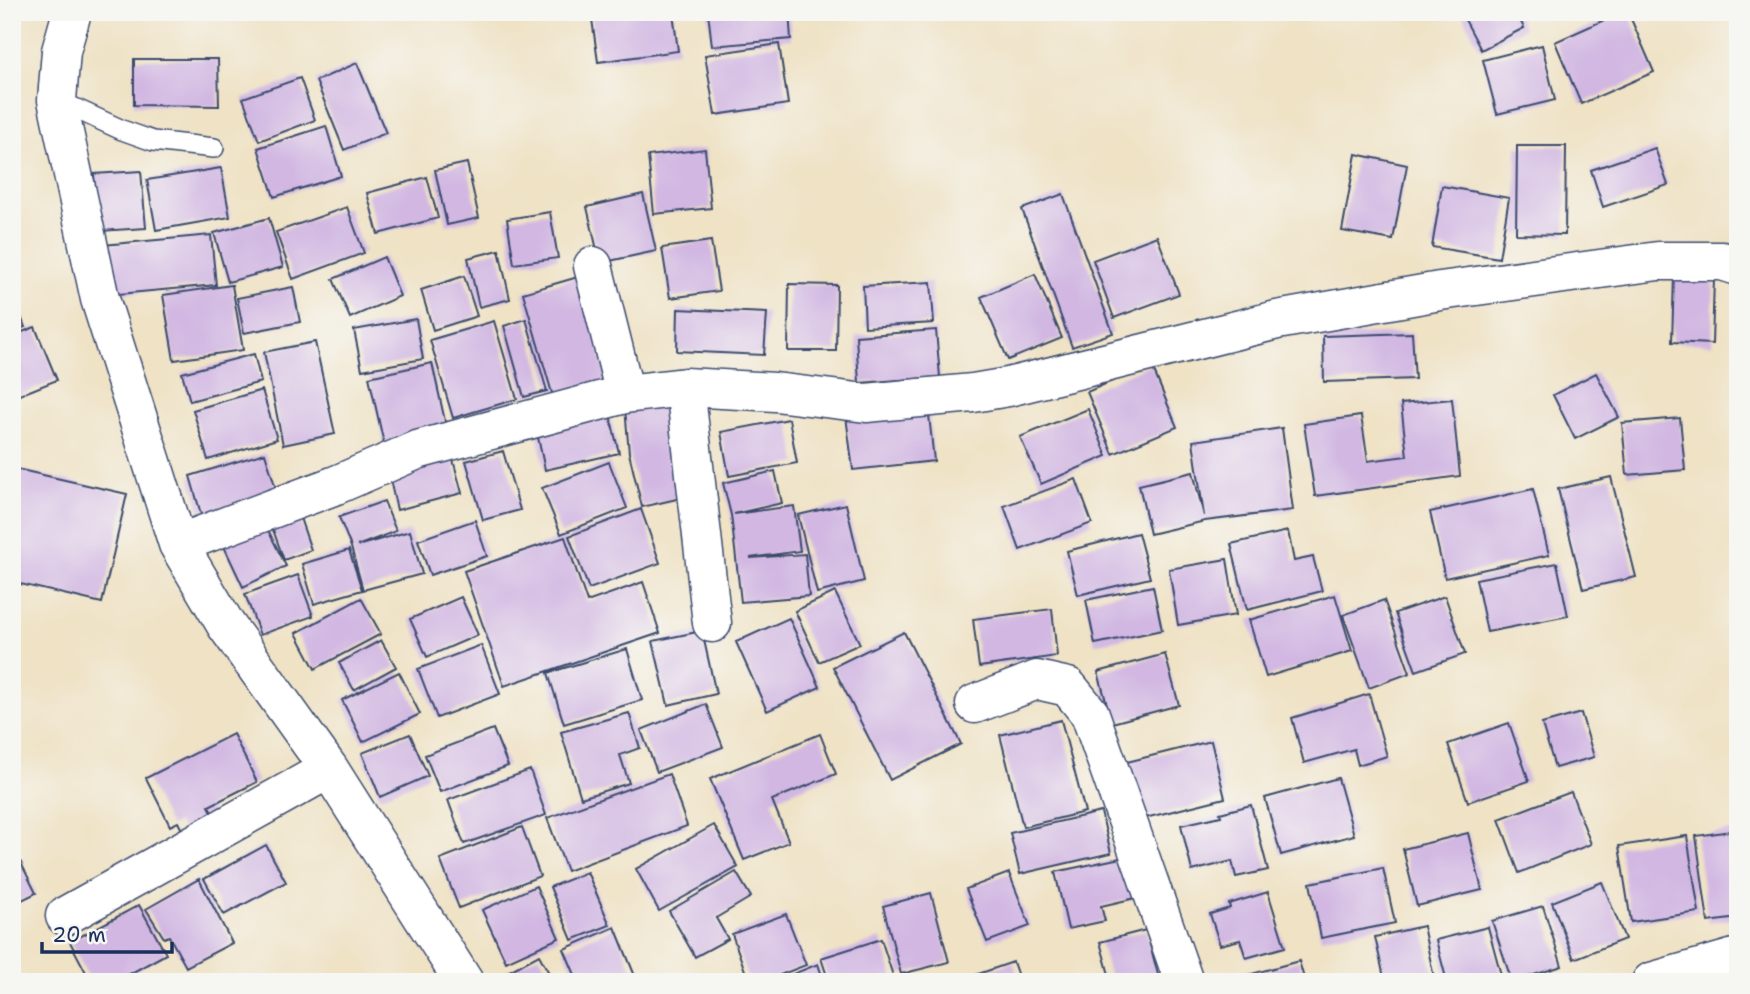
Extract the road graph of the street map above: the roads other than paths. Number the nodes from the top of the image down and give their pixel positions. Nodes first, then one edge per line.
1 (72, 12) edge
2 (57, 100) junction
3 (214, 148) dead end
4 (1738, 266) edge
5 (593, 267) dead end
6 (685, 387) junction
7 (625, 394) junction
8 (178, 544) junction
9 (712, 623) dead end
10 (975, 704) dead end
11 (330, 769) junction
12 (65, 916) dead end
13 (1738, 957) edge
14 (464, 982) edge
15 (1184, 982) edge
16 (1651, 982) edge

1 - 2 street
2 - 3 lane
2 - 8 street
4 - 6 street
5 - 7 street
6 - 7 street
6 - 9 street
7 - 8 street
8 - 11 street
10 - 15 street
11 - 12 street
11 - 14 street
13 - 16 street

